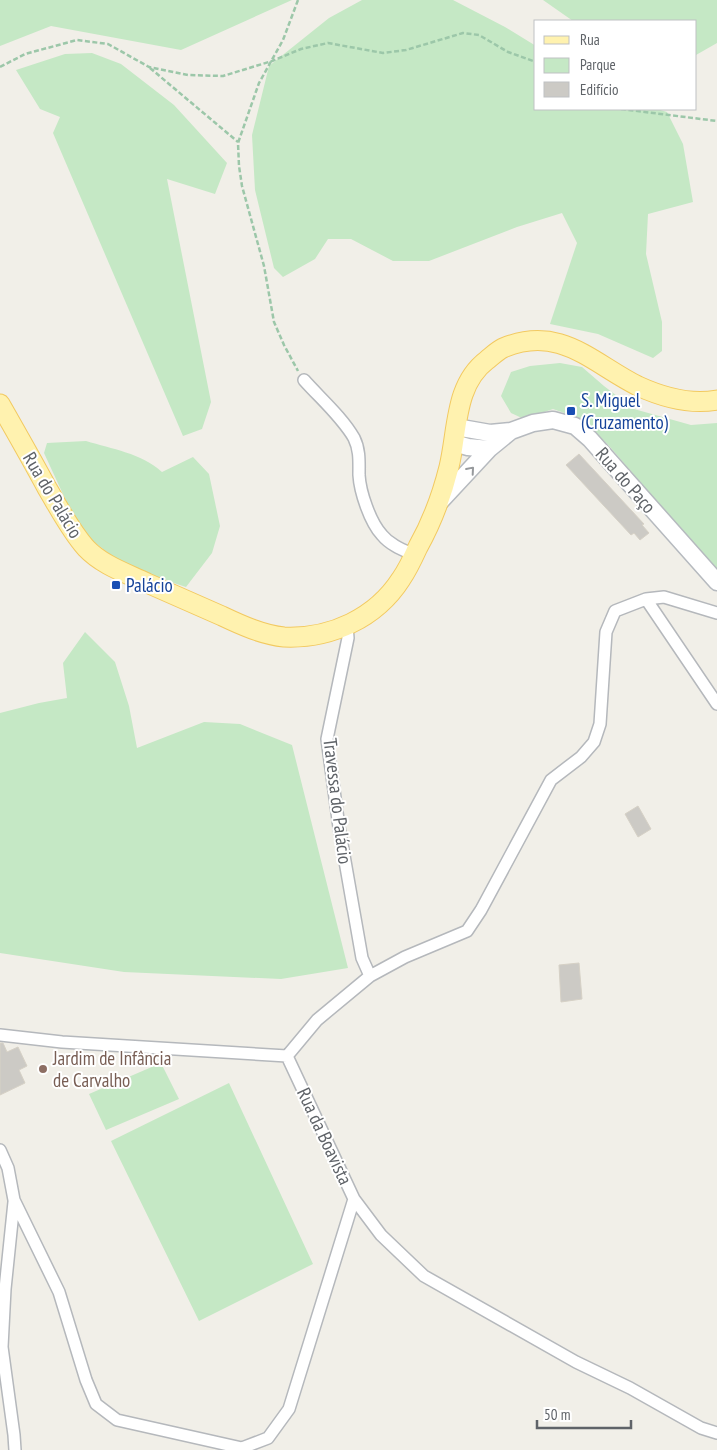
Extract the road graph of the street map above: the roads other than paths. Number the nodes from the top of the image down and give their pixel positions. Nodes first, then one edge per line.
1 (304, 380) road end
2 (717, 400) edge
3 (0, 404) edge
4 (511, 431) junction
5 (455, 435) junction
6 (489, 449) junction
7 (438, 506) junction
8 (414, 555) junction
9 (717, 582) edge
10 (646, 599) junction
11 (717, 613) edge
12 (347, 626) junction
13 (717, 704) edge
14 (370, 976) junction
15 (0, 1035) edge
16 (287, 1056) junction
17 (0, 1150) edge
18 (354, 1199) junction
19 (14, 1200) junction
20 (717, 1433) edge
21 (14, 1450) edge

1 - 8 street
2 - 5 main road, Rua do Palácio
3 - 12 main road, Rua do Palácio
4 - 5 street, Rua do Paço
4 - 6 street
4 - 9 street, Rua do Paço
5 - 6 street
5 - 7 main road, Rua do Palácio
7 -> 6 street
7 - 8 main road, Rua do Palácio
8 - 12 main road, Rua do Palácio
10 - 11 street
10 - 13 street
10 - 14 street
12 - 14 street, Travessa do Palácio
14 - 16 street
15 - 16 street
16 - 18 street, Rua da Boavista
17 - 19 street, Rua da Boavista
18 - 19 street, Rua da Boavista
18 - 20 street
19 - 21 street

